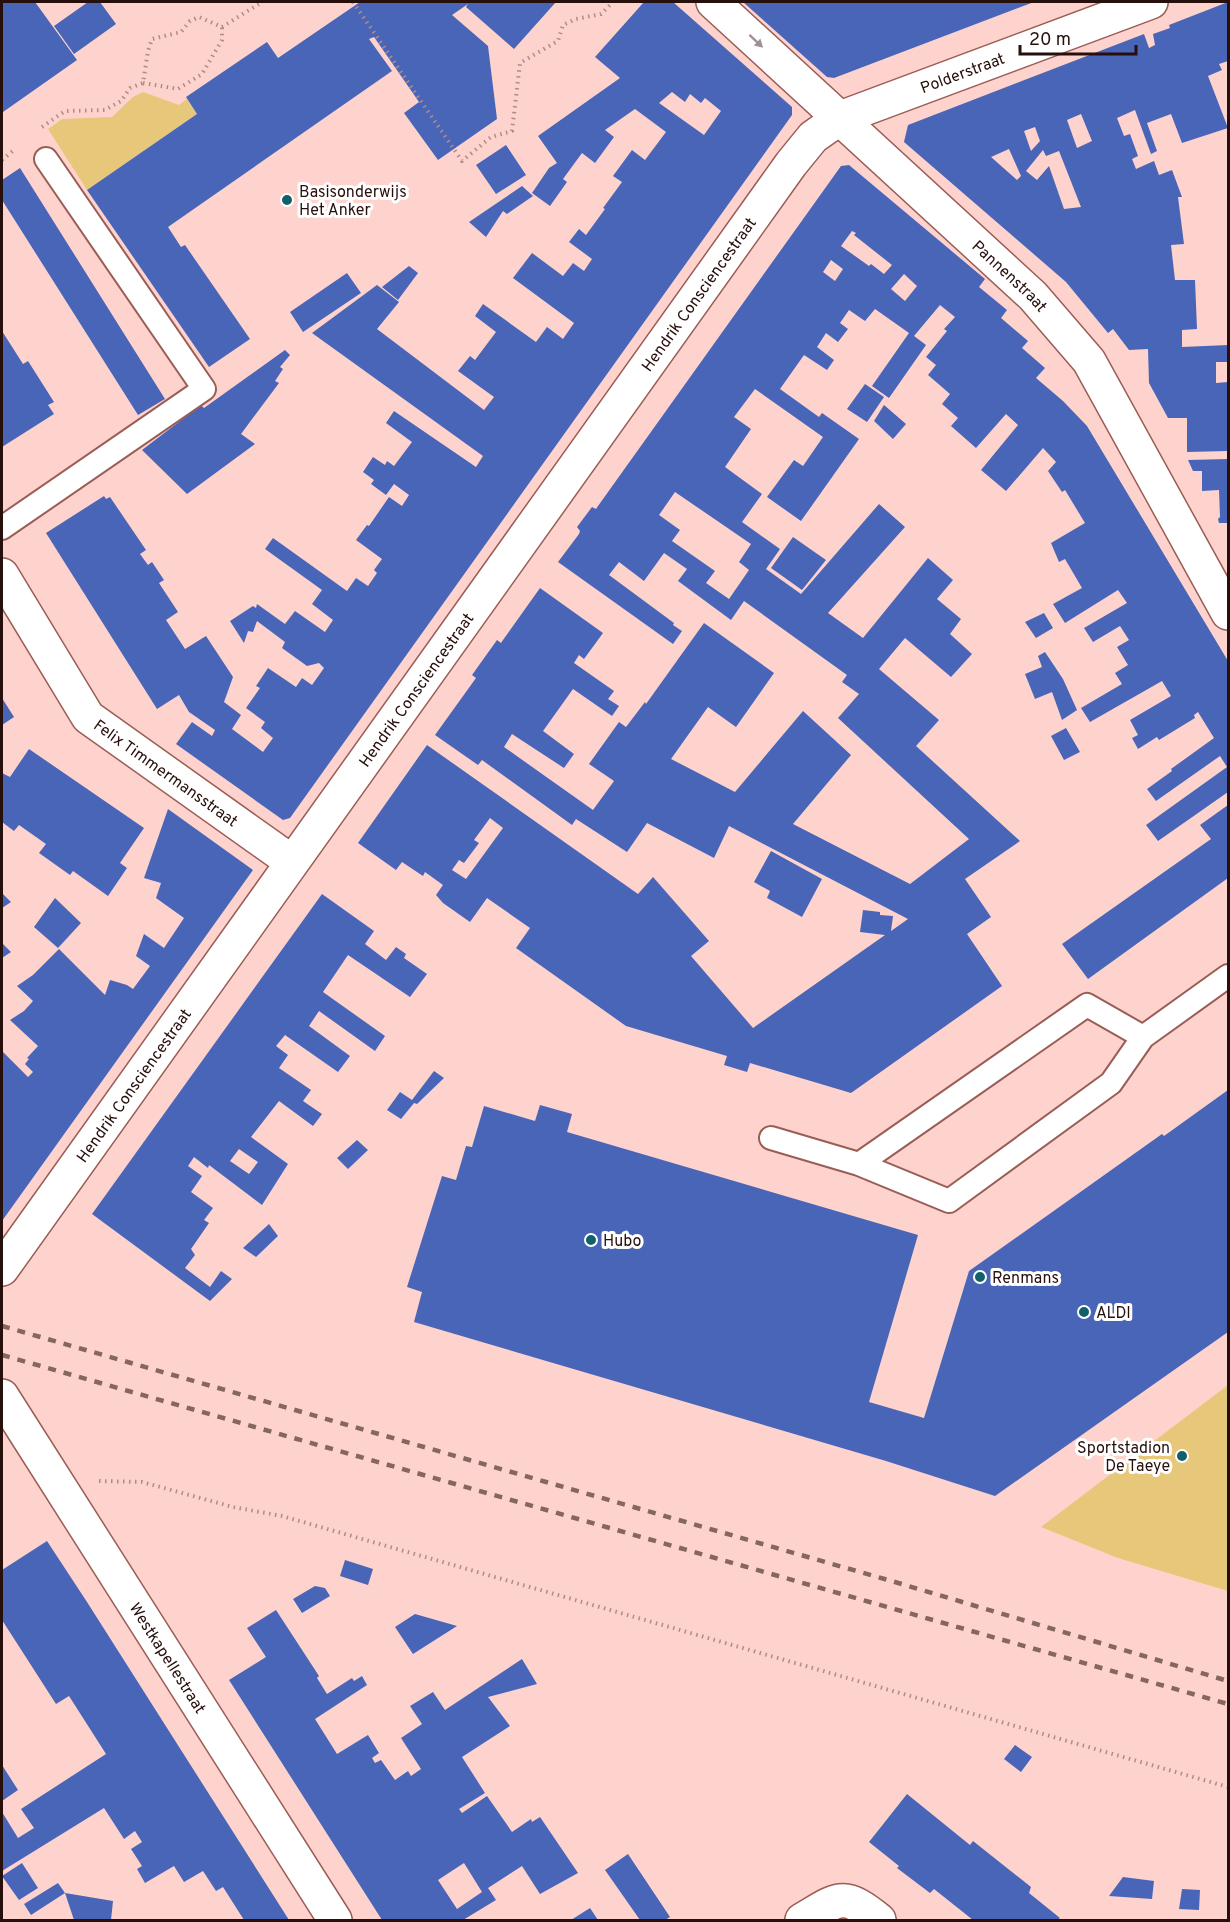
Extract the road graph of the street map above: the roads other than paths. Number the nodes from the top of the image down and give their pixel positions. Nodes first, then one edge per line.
1 (713, 2) edge
2 (1150, 2) edge
3 (840, 118) junction
4 (46, 159) dead end
5 (2, 528) edge
6 (2, 575) edge
7 (1228, 613) edge
8 (292, 862) junction
9 (1228, 976) edge
10 (1143, 1037) junction
11 (771, 1138) dead end
12 (860, 1164) junction
13 (2, 1269) edge
14 (2, 1396) edge
15 (335, 1920) edge
16 (802, 1920) edge
17 (879, 1920) edge

1 -> 3 street, Pannenstraat
2 - 3 street, Polderstraat
3 - 7 street, Pannenstraat
3 - 8 street, Hendrik Consciencestraat
4 - 5 lane
6 - 8 street, Felix Timmermansstraat
8 - 13 street, Hendrik Consciencestraat
9 - 10 lane
10 - 12 lane
10 - 12 lane
11 - 12 lane
14 - 15 street, Westkapellestraat
16 - 17 street

